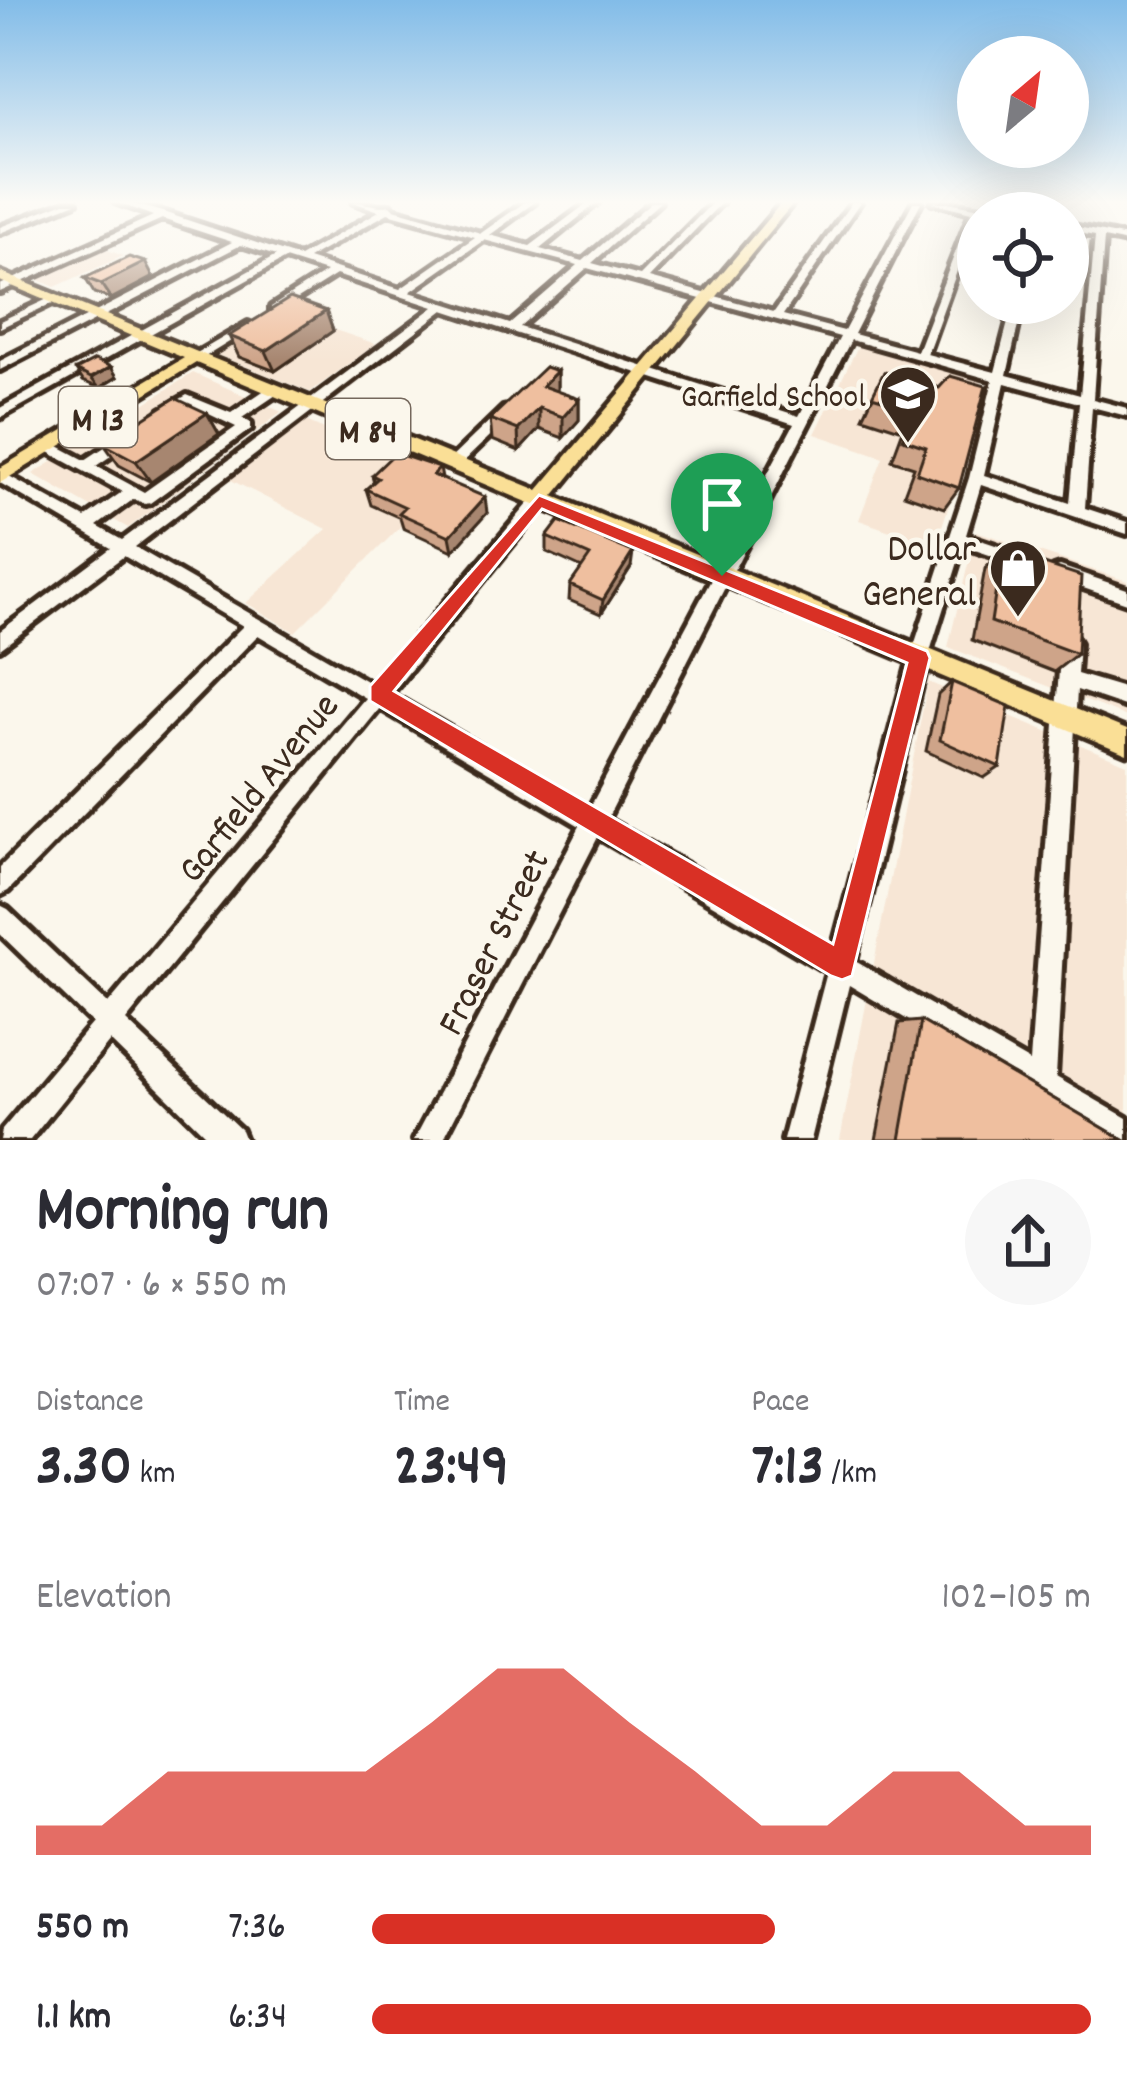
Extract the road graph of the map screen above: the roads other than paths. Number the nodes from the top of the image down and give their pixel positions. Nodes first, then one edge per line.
1 (68, 255) edge
2 (214, 255) edge
3 (286, 255) joint
4 (308, 255) edge
5 (455, 255) edge
6 (554, 255) edge
7 (595, 255) edge
8 (666, 255) edge
9 (744, 255) edge
10 (819, 255) edge
11 (889, 255) edge
12 (1098, 255) edge
13 (300, 260) junction
14 (957, 260) edge
15 (585, 264) junction
16 (335, 272) junction
17 (642, 280) junction
18 (5, 282) edge
19 (401, 292) junction
20 (56, 298) junction
21 (708, 298) junction
22 (442, 306) junction
23 (98, 316) junction
24 (777, 316) junction
25 (1013, 324) edge
26 (0, 325) edge
27 (512, 328) junction
28 (143, 335) junction
29 (848, 335) junction
30 (573, 348) junction
31 (921, 355) junction
32 (196, 357) junction
33 (0, 366) edge
34 (555, 367) edge
35 (646, 372) junction
36 (1001, 377) junction
37 (274, 390) junction
38 (528, 393) edge
39 (1084, 400) junction
40 (311, 405) junction
41 (1127, 412) edge
42 (0, 414) edge
43 (232, 419) junction
44 (153, 421) edge
45 (803, 422) junction
46 (136, 432) edge
47 (50, 447) junction
48 (452, 465) junction
49 (85, 466) junction
50 (0, 477) edge
51 (976, 478) junction
52 (133, 492) junction
53 (539, 501) junction
54 (1077, 512) junction
55 (87, 525) junction
56 (1127, 528) edge
57 (958, 538) junction
58 (124, 547) junction
59 (722, 576) junction
60 (1127, 596) edge
61 (1073, 598) junction
62 (256, 625) junction
63 (0, 641) edge
64 (919, 658) junction
65 (1068, 679) junction
66 (378, 694) junction
67 (1127, 698) edge
68 (1065, 718) junction
69 (1127, 742) edge
70 (593, 822) junction
71 (0, 884) edge
72 (0, 917) edge
73 (842, 965) junction
74 (110, 1023) junction
75 (1042, 1085) junction
76 (1127, 1133) edge
77 (12, 1140) edge
78 (231, 1140) edge
79 (428, 1140) edge
80 (797, 1140) edge

1 - 18 street
2 - 23 street
3 - 13 street
3 - 28 street
4 - 13 street
5 - 19 street
6 - 15 street
7 - 15 street
8 - 17 street
9 - 21 main road, Garfield Avenue
10 - 24 street
11 - 29 street, Fraser Street
12 - 39 street
13 - 16 street
14 - 31 street
15 - 17 street
15 - 27 street
16 - 19 street
16 - 32 street
17 - 21 street
18 - 20 main road, M 13
19 - 22 street
20 - 23 main road, M 13
20 - 26 street
21 - 24 street
21 - 35 main road, Garfield Avenue
22 - 27 street
22 - 40 street
23 - 28 main road, M 13
23 - 33 street
24 - 29 street
25 - 36 street
27 - 30 street
28 - 32 main road, M 13
28 - 42 street
29 - 31 street
29 - 45 street, Fraser Street
30 - 34 street
30 - 35 street
31 - 36 street
32 - 37 main road, M 84
32 - 47 main road, M 13
35 - 45 street
35 - 53 main road, Garfield Avenue
36 - 39 street
36 - 51 street
37 - 40 main road, M 84
37 - 43 street
38 - 48 street
39 - 41 street
39 - 54 street
40 - 48 main road, M 84
40 - 58 street
43 - 44 street
43 - 52 street
45 - 59 street, Fraser Street
46 - 49 street
47 - 49 street
47 - 50 main road, M 13
48 - 53 main road, M 84
49 - 52 street
50 - 55 street
51 - 54 street
51 - 57 street
52 - 55 street
53 - 59 main road
53 - 66 street, Garfield Avenue
54 - 56 street
55 - 58 street
57 - 61 street
57 - 64 street
58 - 62 street
58 - 63 street
59 - 64 main road
59 - 70 street, Fraser Street
60 - 61 street
61 - 65 street
62 - 66 street
62 - 71 street
64 - 68 main road
64 - 73 street
65 - 67 street
65 - 68 street
66 - 70 street
66 - 74 street, Garfield Avenue
68 - 69 main road
68 - 75 street
70 - 73 street
70 - 79 street, Fraser Street
72 - 74 street
73 - 75 street
73 - 80 street
74 - 77 street, Garfield Avenue
74 - 78 street
75 - 76 street

